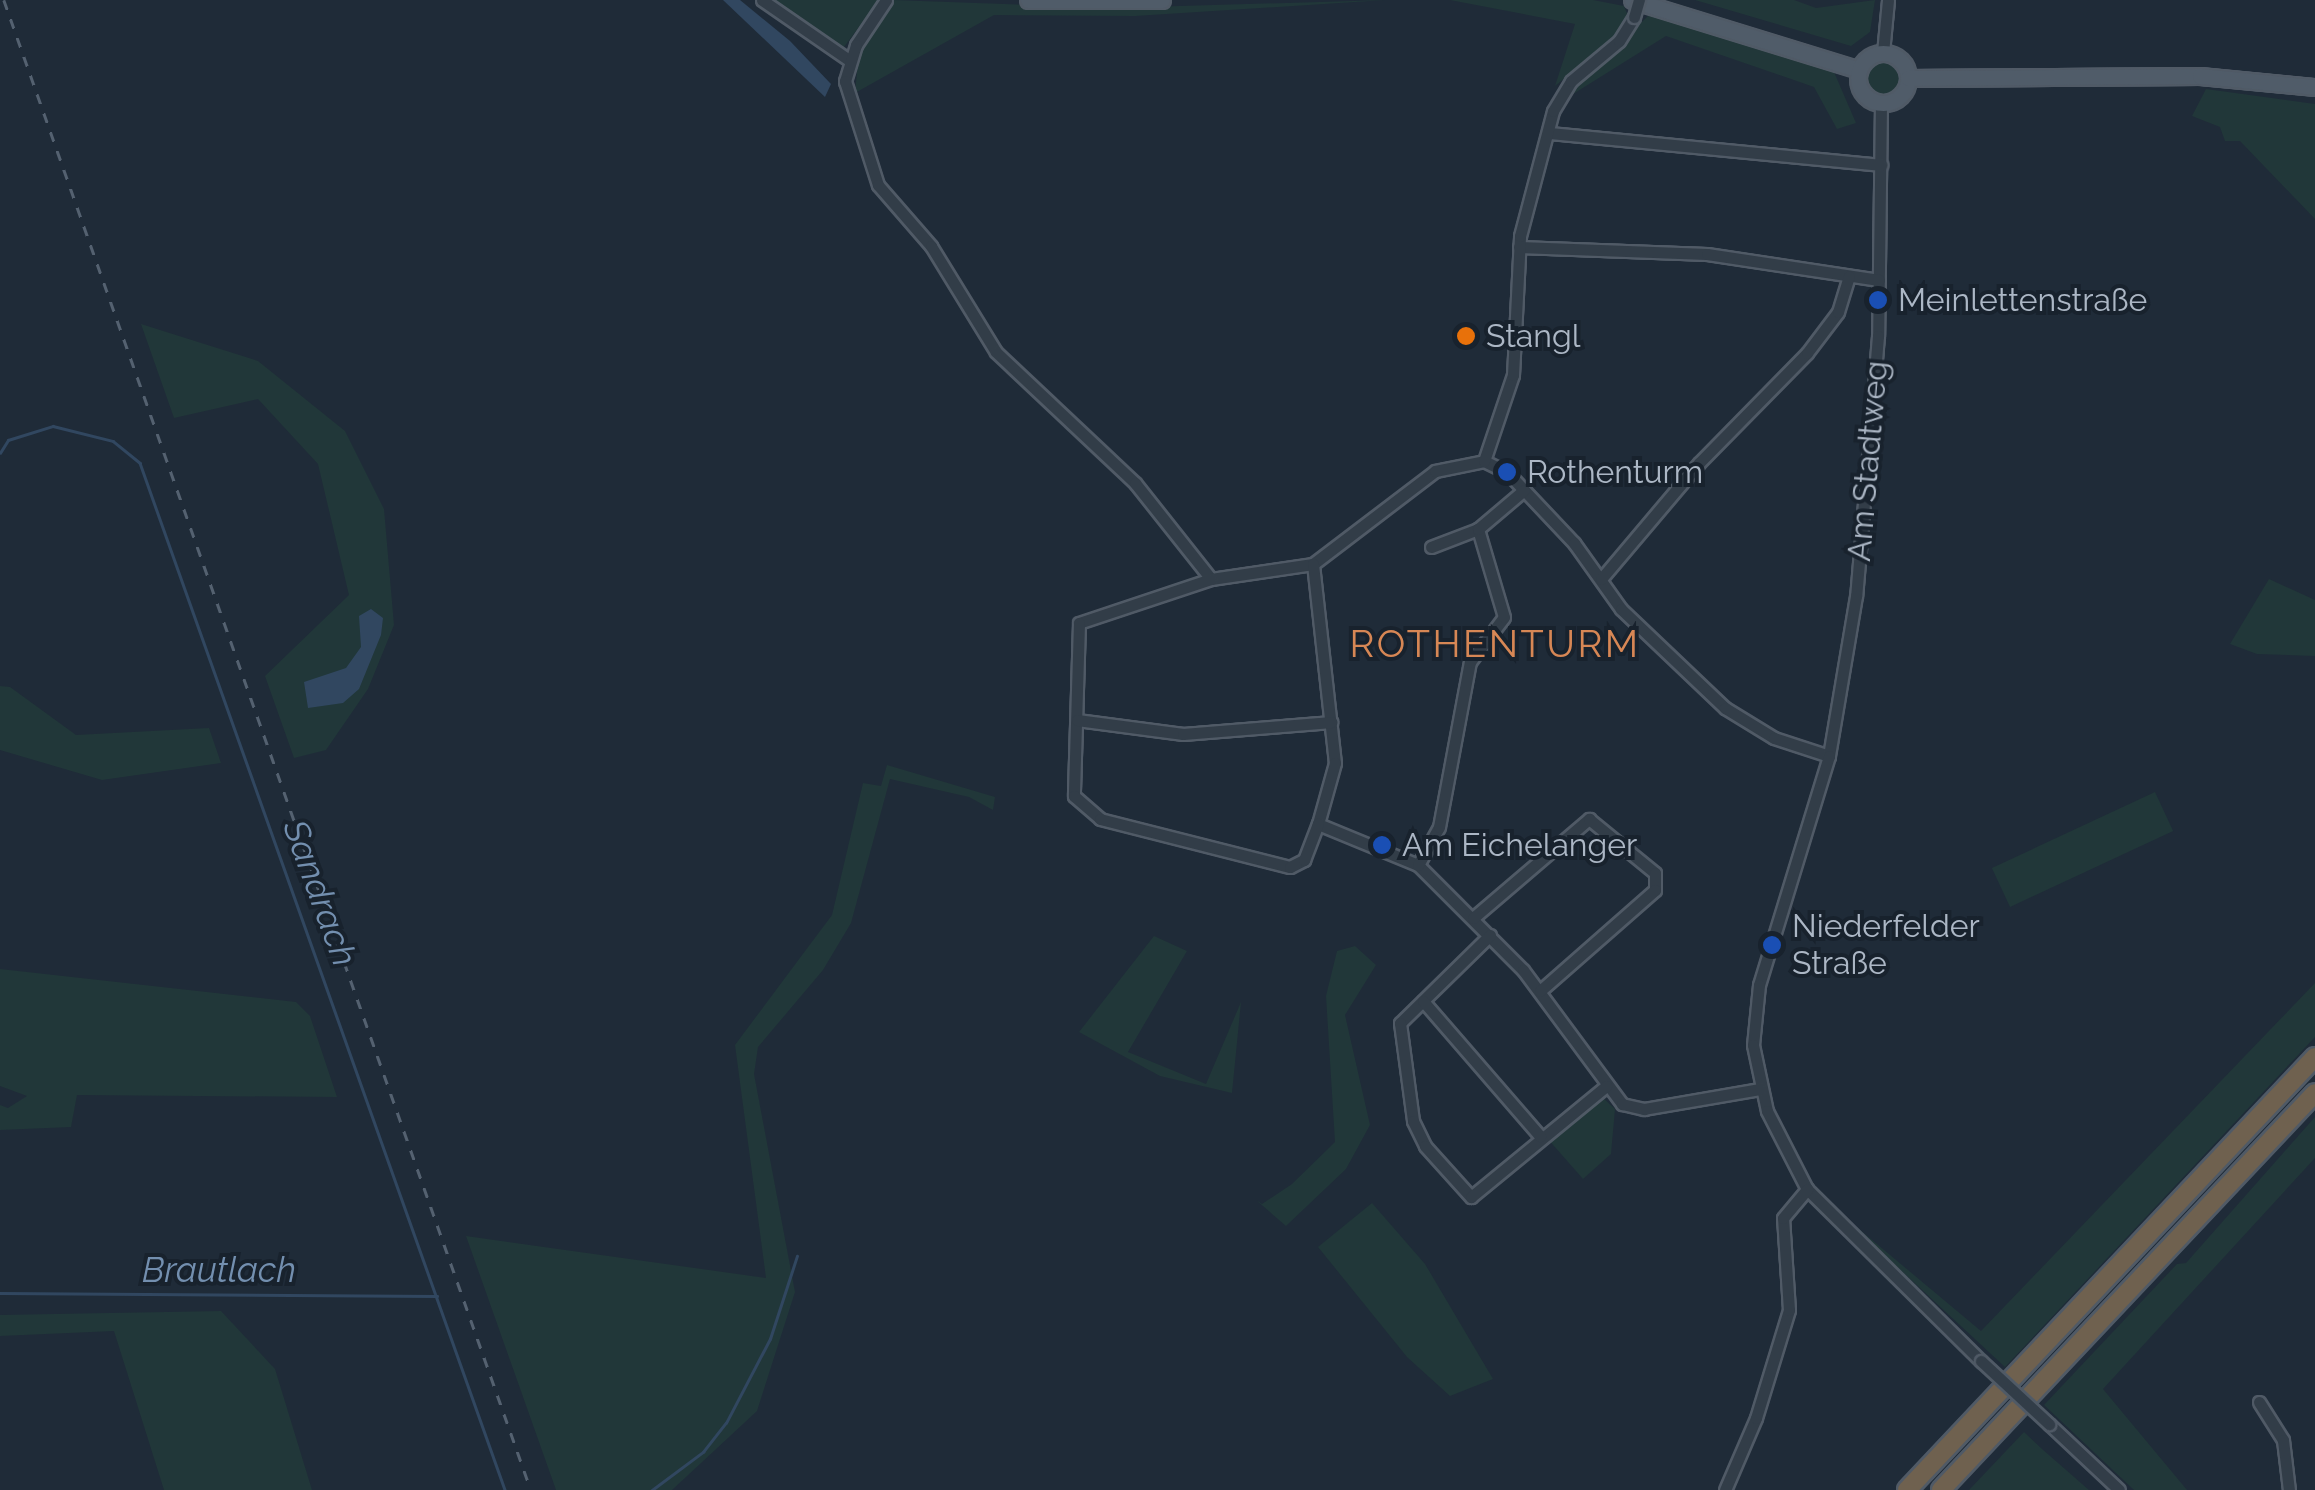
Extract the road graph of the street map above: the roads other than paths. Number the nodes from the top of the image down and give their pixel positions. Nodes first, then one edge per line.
1 (762, 0) edge
2 (886, 0) edge
3 (1028, 0) edge
4 (1162, 0) edge
5 (1635, 0) edge
6 (1888, 0) edge
7 (1883, 52) junction
8 (848, 60) junction
9 (1859, 70) junction
10 (1908, 78) junction
11 (2315, 87) edge
12 (1881, 103) junction
13 (1550, 133) junction
14 (1881, 165) junction
15 (1519, 247) junction
16 (1849, 277) junction
17 (1879, 280) junction
18 (1484, 461) junction
19 (1524, 490) junction
20 (1478, 529) junction
21 (1431, 547) dead end
22 (1313, 564) junction
23 (1600, 578) junction
24 (1210, 579) junction
25 (1077, 720) junction
26 (1332, 722) junction
27 (1829, 756) junction
28 (1318, 824) junction
29 (1418, 865) junction
30 (1473, 918) junction
31 (1490, 935) junction
32 (1540, 991) junction
33 (1423, 1001) junction
34 (2315, 1057) edge
35 (1606, 1086) junction
36 (1760, 1089) junction
37 (2315, 1093) edge
38 (1540, 1136) junction
39 (1806, 1189) junction
40 (2260, 1402) dead end
41 (1725, 1490) edge
42 (1907, 1490) edge
43 (1941, 1490) edge
44 (2119, 1490) edge
45 (2289, 1490) edge

1 - 8 street
2 - 8 street
3 - 4 main road
5 - 9 main road
5 - 13 street, bridge
6 - 7 street
7 - 9 main road
7 - 10 main road
8 - 24 street
9 - 12 main road
10 - 11 main road
10 - 12 main road
12 - 14 street, Am Stadtweg
13 - 14 street
13 - 15 street
14 - 17 street, Am Stadtweg
15 - 16 street
15 - 18 street
16 - 17 street
16 - 23 street
17 - 27 street, Am Stadtweg
18 - 19 street
18 - 22 street
19 - 20 street
19 - 23 street
20 - 21 street
20 - 29 street
22 - 24 street
22 - 26 street
23 - 27 street
24 - 25 street
25 - 26 street
25 - 28 street
26 - 28 street
27 - 36 street
28 - 29 street
29 - 30 street
30 - 31 street
30 - 32 street
31 - 32 street
31 - 33 street
32 - 35 street
33 - 38 street
33 - 38 street
34 - 42 highway
35 - 36 street
35 - 38 street
36 - 39 street
37 - 43 highway
39 - 41 street
39 - 44 street, bridge
40 - 45 street

